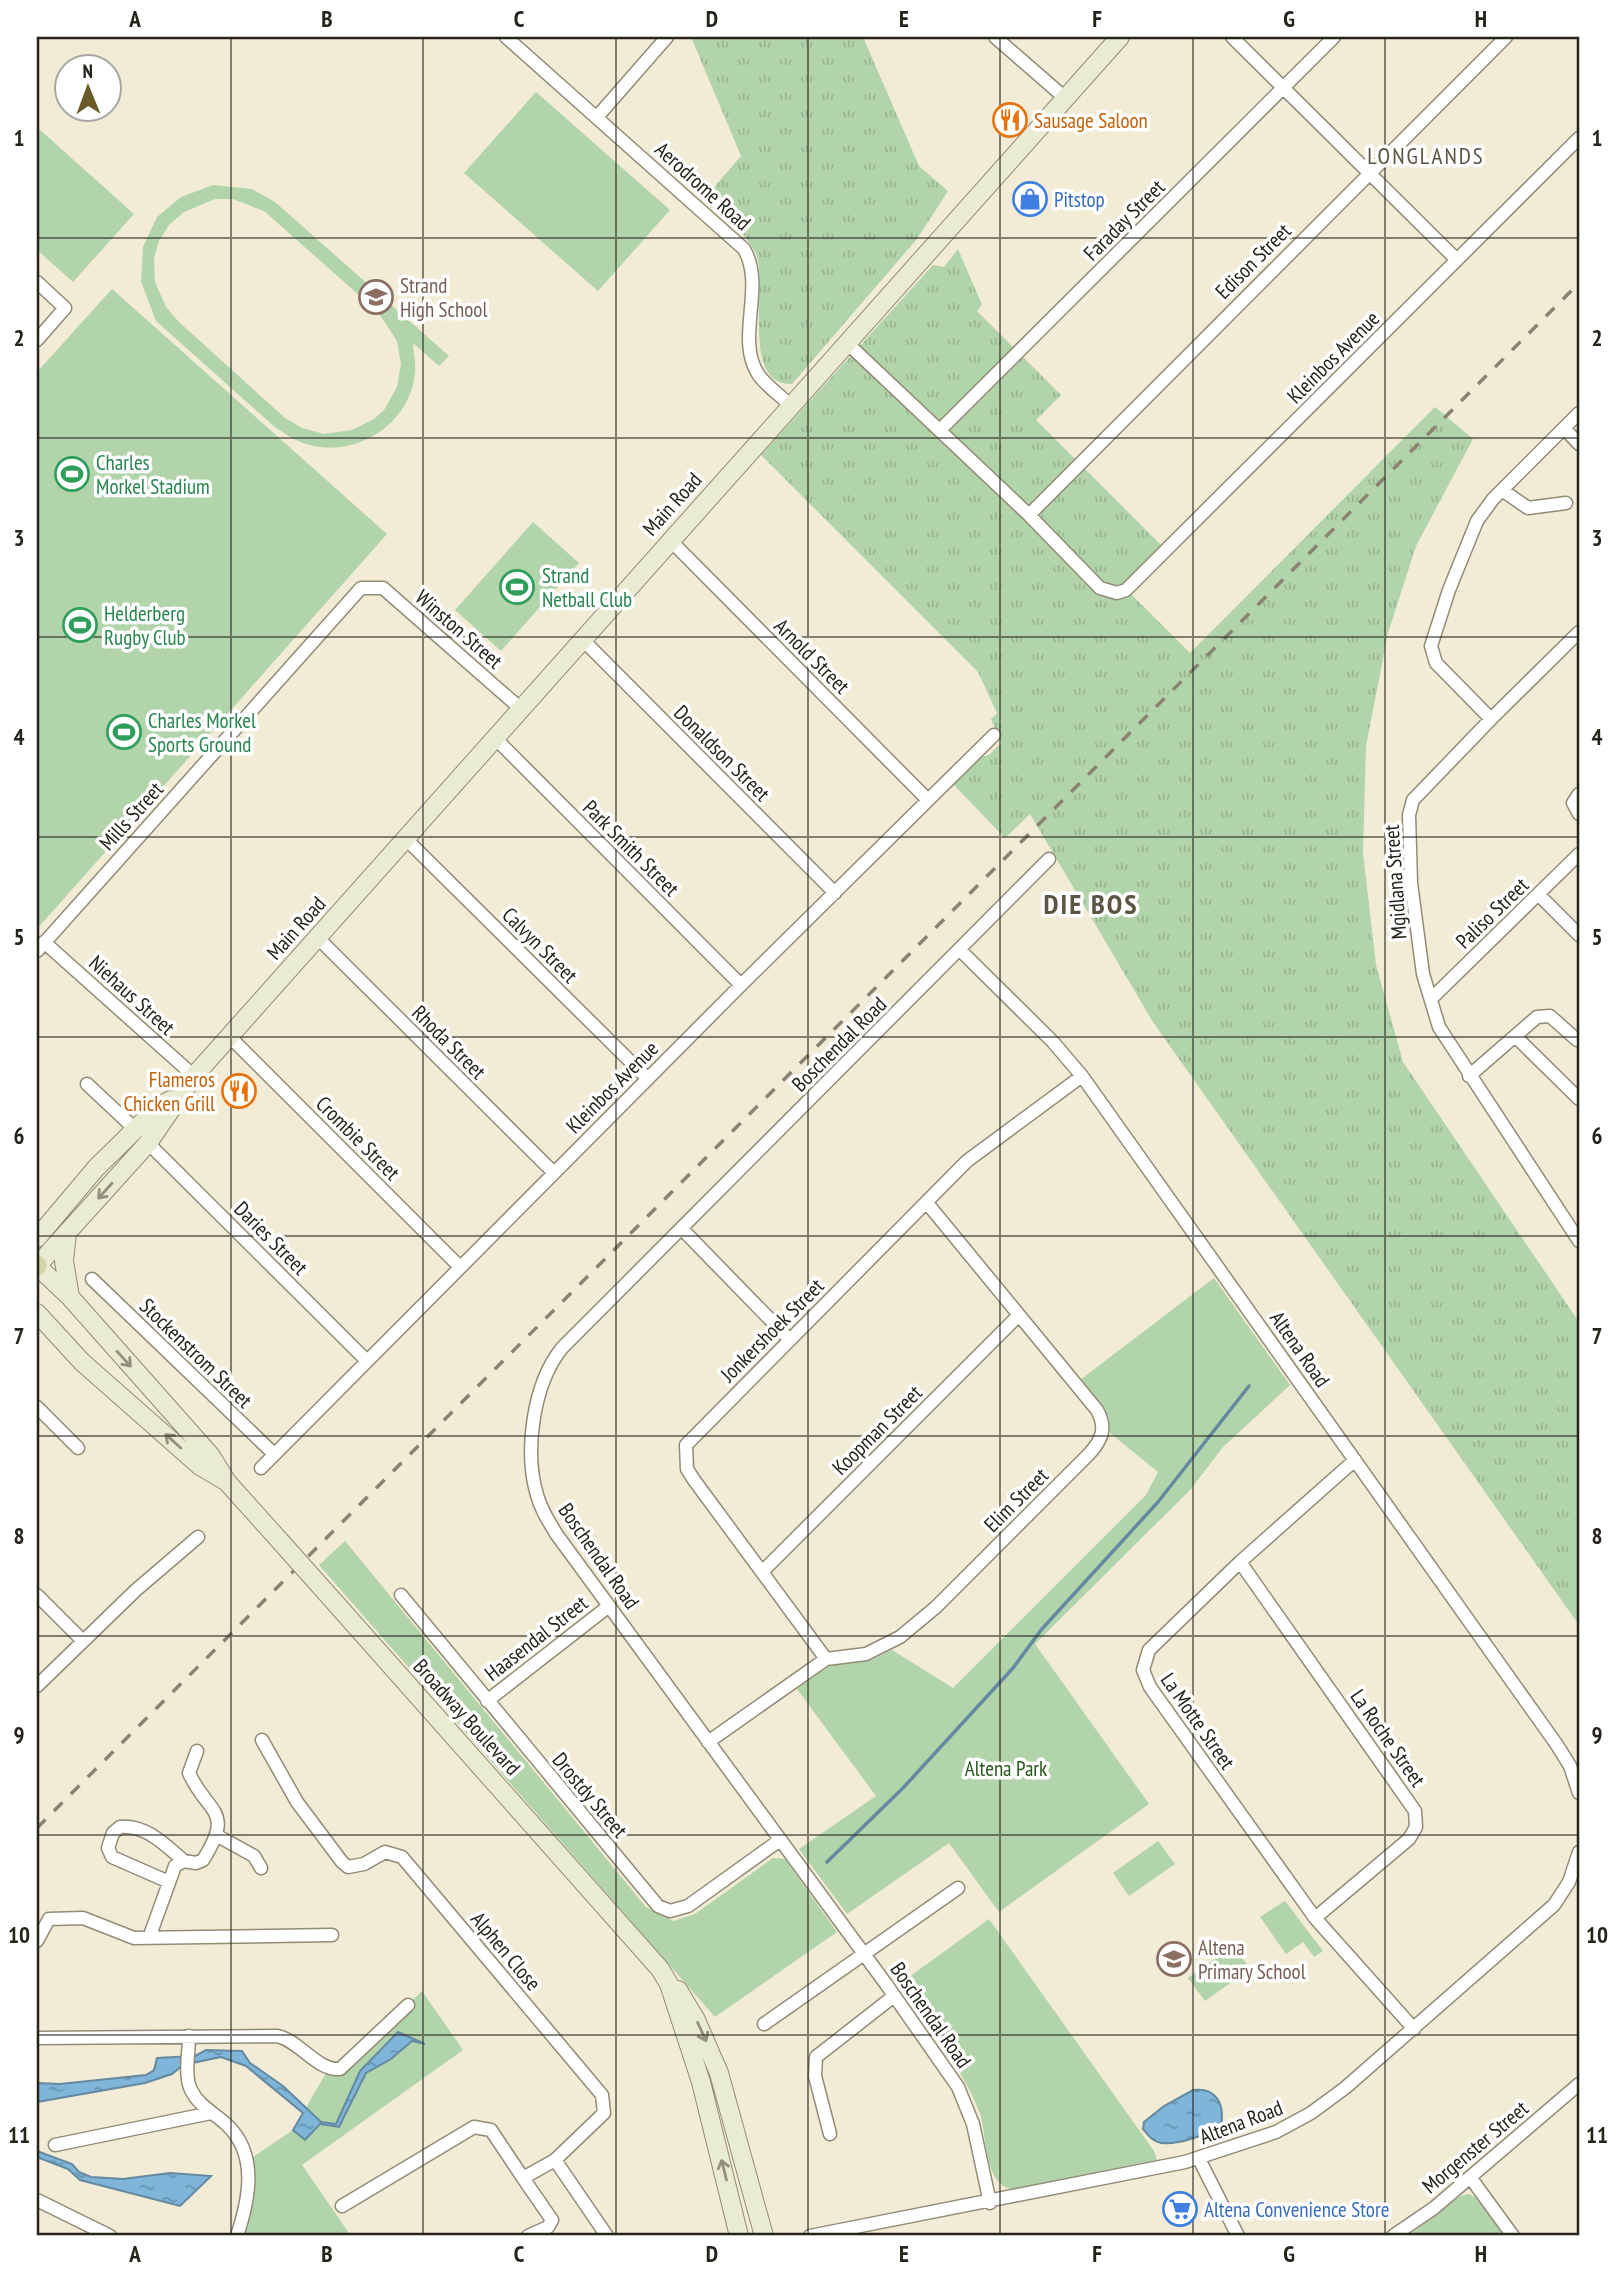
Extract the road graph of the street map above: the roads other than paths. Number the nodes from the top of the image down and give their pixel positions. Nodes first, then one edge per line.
1 (506, 37) edge
2 (667, 37) edge
3 (995, 37) edge
4 (1120, 37) edge
5 (1232, 37) edge
6 (1334, 37) edge
7 (1506, 37) edge
8 (1284, 87) junction
9 (1064, 97) junction
10 (597, 117) junction
11 (1579, 138) edge
12 (1369, 174) junction
13 (1457, 260) junction
14 (37, 282) edge
15 (37, 340) edge
16 (846, 342) junction
17 (790, 405) junction
18 (1579, 413) edge
19 (1564, 428) junction
20 (940, 430) junction
21 (1579, 444) edge
22 (1503, 490) junction
23 (1566, 503) dead end
24 (1029, 514) junction
25 (670, 540) junction
26 (369, 586) joint
27 (1579, 632) edge
28 (583, 640) junction
29 (521, 709) junction
30 (1491, 719) junction
31 (994, 736) dead end
32 (495, 738) junction
33 (1579, 794) edge
34 (927, 799) junction
35 (1579, 814) edge
36 (406, 839) junction
37 (1579, 854) edge
38 (1049, 859) dead end
39 (835, 892) junction
40 (1539, 895) junction
41 (1579, 935) edge
42 (318, 938) junction
43 (41, 946) edge
44 (960, 950) junction
45 (741, 985) junction
46 (1431, 999) junction
47 (1515, 1036) junction
48 (230, 1037) junction
49 (1577, 1040) dead end
50 (194, 1076) junction
51 (1082, 1076) junction
52 (1469, 1076) junction
53 (648, 1079) junction
54 (87, 1084) dead end
55 (177, 1097) junction
56 (1579, 1100) edge
57 (135, 1129) junction
58 (148, 1143) junction
59 (554, 1173) junction
60 (927, 1203) junction
61 (682, 1229) junction
62 (67, 1233) junction
63 (37, 1238) edge
64 (1579, 1241) edge
65 (37, 1266) edge
66 (459, 1266) junction
67 (92, 1279) dead end
68 (70, 1297) junction
69 (37, 1313) edge
70 (1017, 1317) junction
71 (790, 1340) junction
72 (367, 1362) junction
73 (37, 1407) edge
74 (78, 1448) dead end
75 (274, 1454) junction
76 (1355, 1460) junction
77 (261, 1468) dead end
78 (227, 1482) junction
79 (198, 1536) dead end
80 (1240, 1562) junction
81 (763, 1571) junction
82 (37, 1595) edge
83 (401, 1595) dead end
84 (609, 1606) junction
85 (82, 1640) junction
86 (826, 1658) junction
87 (37, 1686) edge
88 (487, 1701) junction
89 (262, 1740) dead end
90 (708, 1742) junction
91 (197, 1751) dead end
92 (1579, 1793) edge
93 (216, 1835) junction
94 (780, 1840) junction
95 (1579, 1857) edge
96 (184, 1861) junction
97 (261, 1868) dead end
98 (169, 1882) junction
99 (958, 1888) dead end
100 (1315, 1918) junction
101 (332, 1935) dead end
102 (149, 1938) junction
103 (37, 1941) edge
104 (864, 1954) junction
105 (669, 1984) junction
106 (894, 1996) junction
107 (408, 2005) dead end
108 (764, 2024) dead end
109 (1414, 2029) junction
110 (190, 2036) junction
111 (37, 2038) edge
112 (1577, 2089) edge
113 (211, 2113) junction
114 (830, 2134) dead end
115 (55, 2145) dead end
116 (1199, 2159) junction
117 (555, 2160) junction
118 (1470, 2177) junction
119 (523, 2178) junction
120 (37, 2200) edge
121 (990, 2203) junction
122 (342, 2206) dead end
123 (86, 2232) edge
124 (110, 2236) edge
125 (237, 2236) edge
126 (528, 2236) edge
127 (607, 2236) edge
128 (739, 2236) edge
129 (764, 2236) edge
130 (810, 2236) edge
131 (1238, 2236) edge
132 (1393, 2236) edge
133 (1513, 2236) edge

1 - 10 street, Aerodrome Road
2 - 10 street
3 - 9 street
4 - 9 main road, Main Road
5 - 8 street
6 - 8 street, Faraday Street
7 - 12 street, Edison Street
8 - 12 street
8 - 20 street, Faraday Street
9 - 16 main road, Main Road
10 - 17 street, Aerodrome Road
11 - 13 street, Kleinbos Avenue
12 - 13 street
12 - 24 street, Edison Street
13 - 24 street, Kleinbos Avenue
14 - 15 street
16 - 17 main road, Main Road
16 - 20 street
17 - 25 main road, Main Road
18 - 19 street
19 - 21 street
19 - 22 street
20 - 24 street
22 - 23 street
22 - 30 street
25 - 28 main road, Main Road
25 - 34 street, Arnold Street
26 - 29 street, Winston Street
26 - 43 street, Mills Street
27 - 30 street, Mgidlana Street
28 - 29 main road, Main Road
28 - 39 street, Donaldson Street
29 - 32 main road, Main Road
30 - 46 street, Mgidlana Street
31 - 34 street, Kleinbos Avenue
32 - 36 main road, Main Road
32 - 45 street, Park Smith Street
33 - 35 street
34 - 39 street, Kleinbos Avenue
36 - 42 main road, Main Road
36 - 53 street, Calvyn Street
37 - 40 street, Paliso Street
38 - 44 street, Boschendal Road
39 - 45 street, Kleinbos Avenue
40 - 41 street
40 - 46 street, Paliso Street
42 - 48 main road, Main Road
42 - 59 street, Rhoda Street
43 - 50 street, Niehaus Street
44 - 51 street, Altena Road
44 - 61 street, Boschendal Road
45 - 53 street, Kleinbos Avenue
46 - 52 street, Mgidlana Street
47 - 49 street
47 - 52 street
47 - 56 street
48 - 50 main road, Main Road
48 - 66 street, Crombie Street
50 - 55 main road, Main Road
51 - 60 street, Jonkershoek Street
51 - 76 street, Altena Road
52 - 64 street, Mgidlana Street
53 - 59 street, Kleinbos Avenue
54 - 57 street
55 - 57 main road, Main Road
55 - 58 main road, Main Road
57 - 63 main road, Main Road
58 -> 62 main road, Main Road
58 - 72 street, Daries Street
59 - 66 street, Kleinbos Avenue
60 - 70 street, Elim Street
60 - 71 street, Jonkershoek Street
61 - 71 street
61 - 84 street, Boschendal Road
62 - 65 main road, Main Road
62 - 68 main road
65 - 68 main road, Broadway Boulevard
66 - 72 street, Kleinbos Avenue
67 - 75 street, Stockenstrom Street
68 -> 78 main road, Broadway Boulevard
78 -> 69 main road, Broadway Boulevard
70 - 81 street, Koopman Street
70 - 86 street, Elim Street
71 - 81 street, Jonkershoek Street
72 - 75 street, Kleinbos Avenue
73 - 74 street
75 - 77 street, Kleinbos Avenue
76 - 80 street, La Motte Street
76 - 92 street, Altena Road
78 - 105 main road, Broadway Boulevard, bridge
79 - 85 street
80 - 100 street, La Motte Street
80 - 100 street, La Roche Street
81 - 86 street, Jonkershoek Street
82 - 85 street
83 - 88 street, Drostdy Street
84 - 88 street, Haasendal Street
84 - 90 street, Boschendal Road
85 - 87 street
86 - 90 street, Elim Street
88 - 94 street, Drostdy Street
89 - 117 street, Alphen Close
90 - 94 street, Boschendal Road
91 - 93 street
93 - 96 street
93 - 97 street
94 - 104 street, Boschendal Road
95 - 109 street, Altena Road
96 - 98 street
96 - 98 street
98 - 102 street
99 - 104 street
100 - 109 street, La Motte Street
101 - 102 street
102 - 103 street
104 - 106 street, Boschendal Road
104 - 108 street
128 -> 105 main road, Broadway Boulevard
105 -> 129 main road, Broadway Boulevard
106 - 114 street
106 - 121 street, Boschendal Road
107 - 110 street
109 - 116 street, Altena Road
110 - 111 street
110 - 113 street
112 - 118 street, Morgenster Street
113 - 115 street
113 - 125 street
116 - 121 street, Altena Road
116 - 131 street
117 - 119 street
117 - 127 street
118 - 132 street, Morgenster Street
118 - 133 street
119 - 122 street
119 - 126 street
120 - 123 street
121 - 130 street, Altena Road
123 - 124 street

